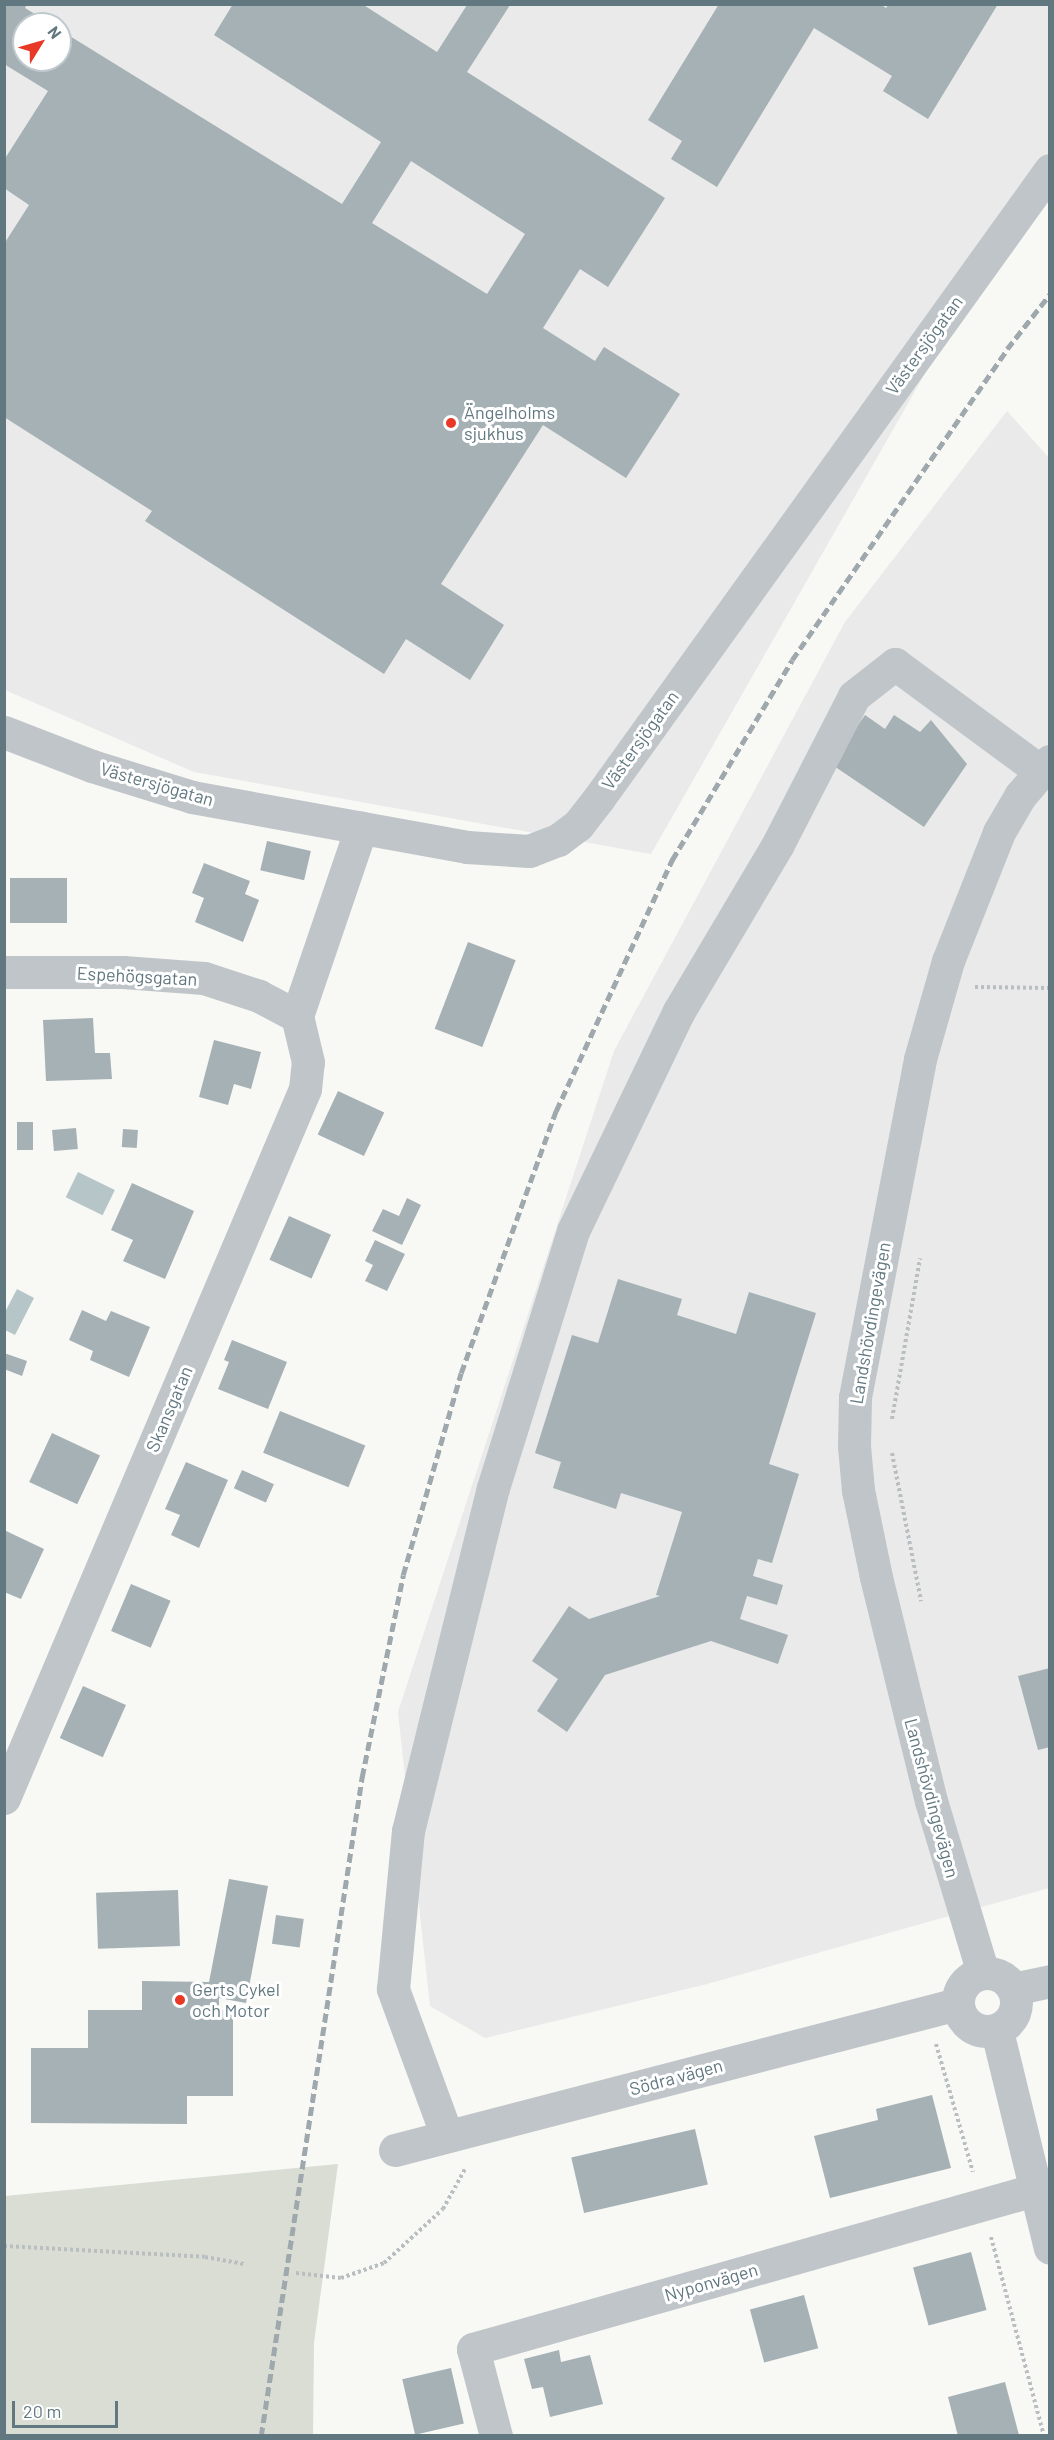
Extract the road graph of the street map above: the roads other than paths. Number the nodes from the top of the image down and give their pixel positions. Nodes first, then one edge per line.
1 (1050, 170) edge
2 (4, 732) edge
3 (1045, 766) edge
4 (361, 828) junction
5 (4, 972) edge
6 (297, 1017) junction
7 (4, 1798) edge
8 (982, 1973) junction
9 (1050, 1982) edge
10 (1013, 1989) junction
11 (957, 2004) junction
12 (997, 2031) junction
13 (447, 2136) junction
14 (395, 2150) dead end
15 (1034, 2190) junction
16 (1050, 2248) edge
17 (496, 2436) edge

1 - 4 street, Västersjögatan
2 - 4 street, Västersjögatan
3 - 8 street, Landshövdingevägen
3 - 13 street
4 - 6 street
5 - 6 street, Espehögsgatan
6 - 7 street, Skansgatan
8 - 10 street
8 - 11 street
9 - 10 street
10 - 12 street
11 - 12 street
11 - 13 street, Södra vägen
12 - 15 street
13 - 14 street, Södra vägen
15 - 16 street
15 - 17 street, Nyponvägen

